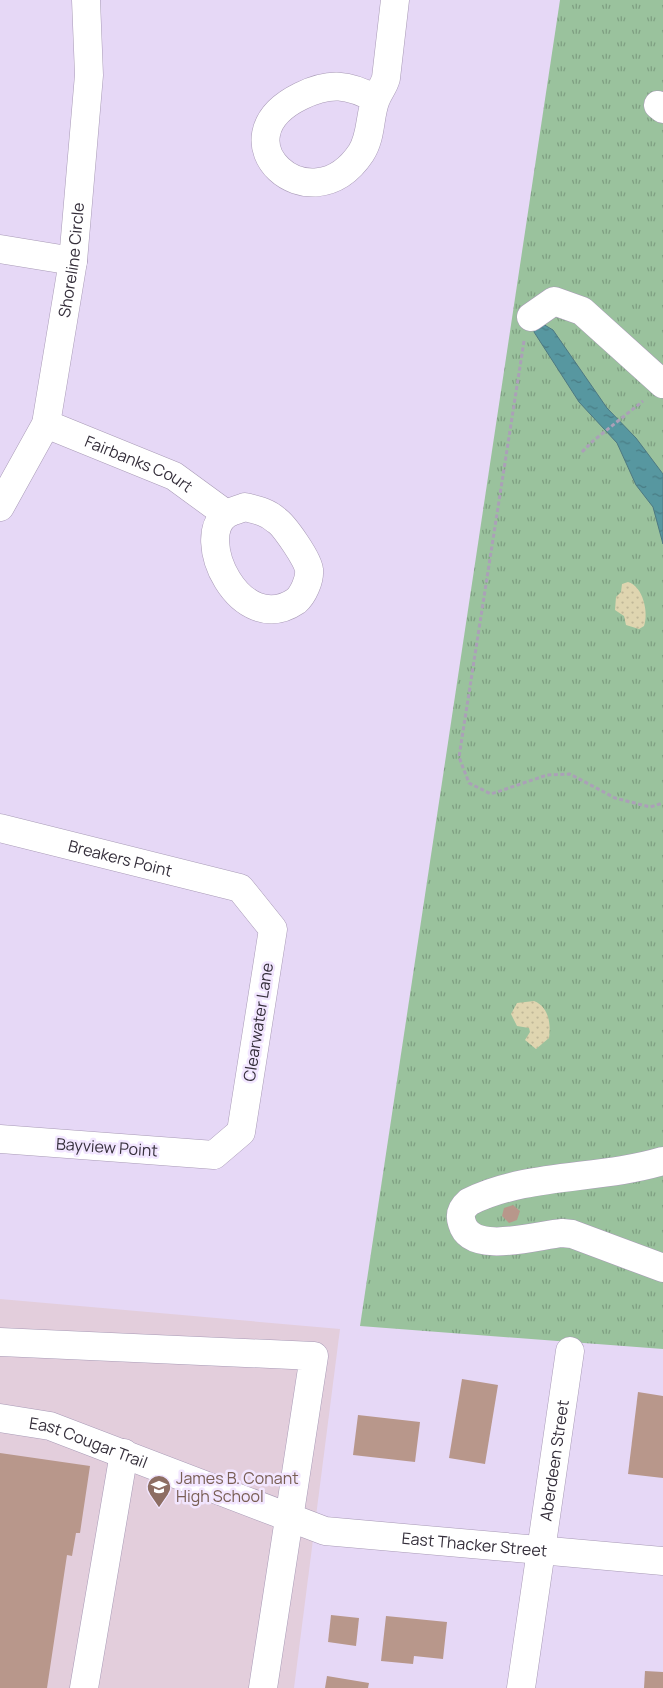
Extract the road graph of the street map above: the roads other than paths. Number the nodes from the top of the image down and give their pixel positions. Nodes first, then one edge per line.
1 (86, 0) edge
2 (395, 0) edge
3 (376, 98) dead end
4 (0, 249) edge
5 (73, 261) junction
6 (528, 328) road end
7 (663, 384) edge
8 (46, 424) junction
9 (0, 507) edge
10 (226, 514) dead end
11 (0, 828) edge
12 (240, 888) joint
13 (0, 1139) edge
14 (214, 1155) joint
15 (663, 1161) edge
16 (663, 1268) edge
17 (0, 1342) edge
18 (570, 1351) dead end
19 (0, 1418) edge
20 (124, 1453) junction
21 (289, 1517) junction
22 (541, 1551) junction
23 (663, 1561) edge
24 (84, 1688) edge
25 (263, 1688) edge
26 (521, 1688) edge

1 - 5 street, Shoreline Circle
2 - 3 street
4 - 5 street
5 - 8 street, Shoreline Circle
6 - 7 street
8 - 9 street, Shoreline Circle
8 - 10 street, Fairbanks Court
11 - 12 street, Breakers Point
12 - 14 street, Clearwater Lane
13 - 14 street, Bayview Point
15 - 16 street
17 - 21 street
18 - 22 street, Aberdeen Street
19 - 20 street, East Cougar Trail
20 - 21 street, East Cougar Trail
20 - 24 street
21 - 22 street, East Thacker Street
21 - 25 street
22 - 23 street, East Thacker Street
22 - 26 street, Aberdeen Street

